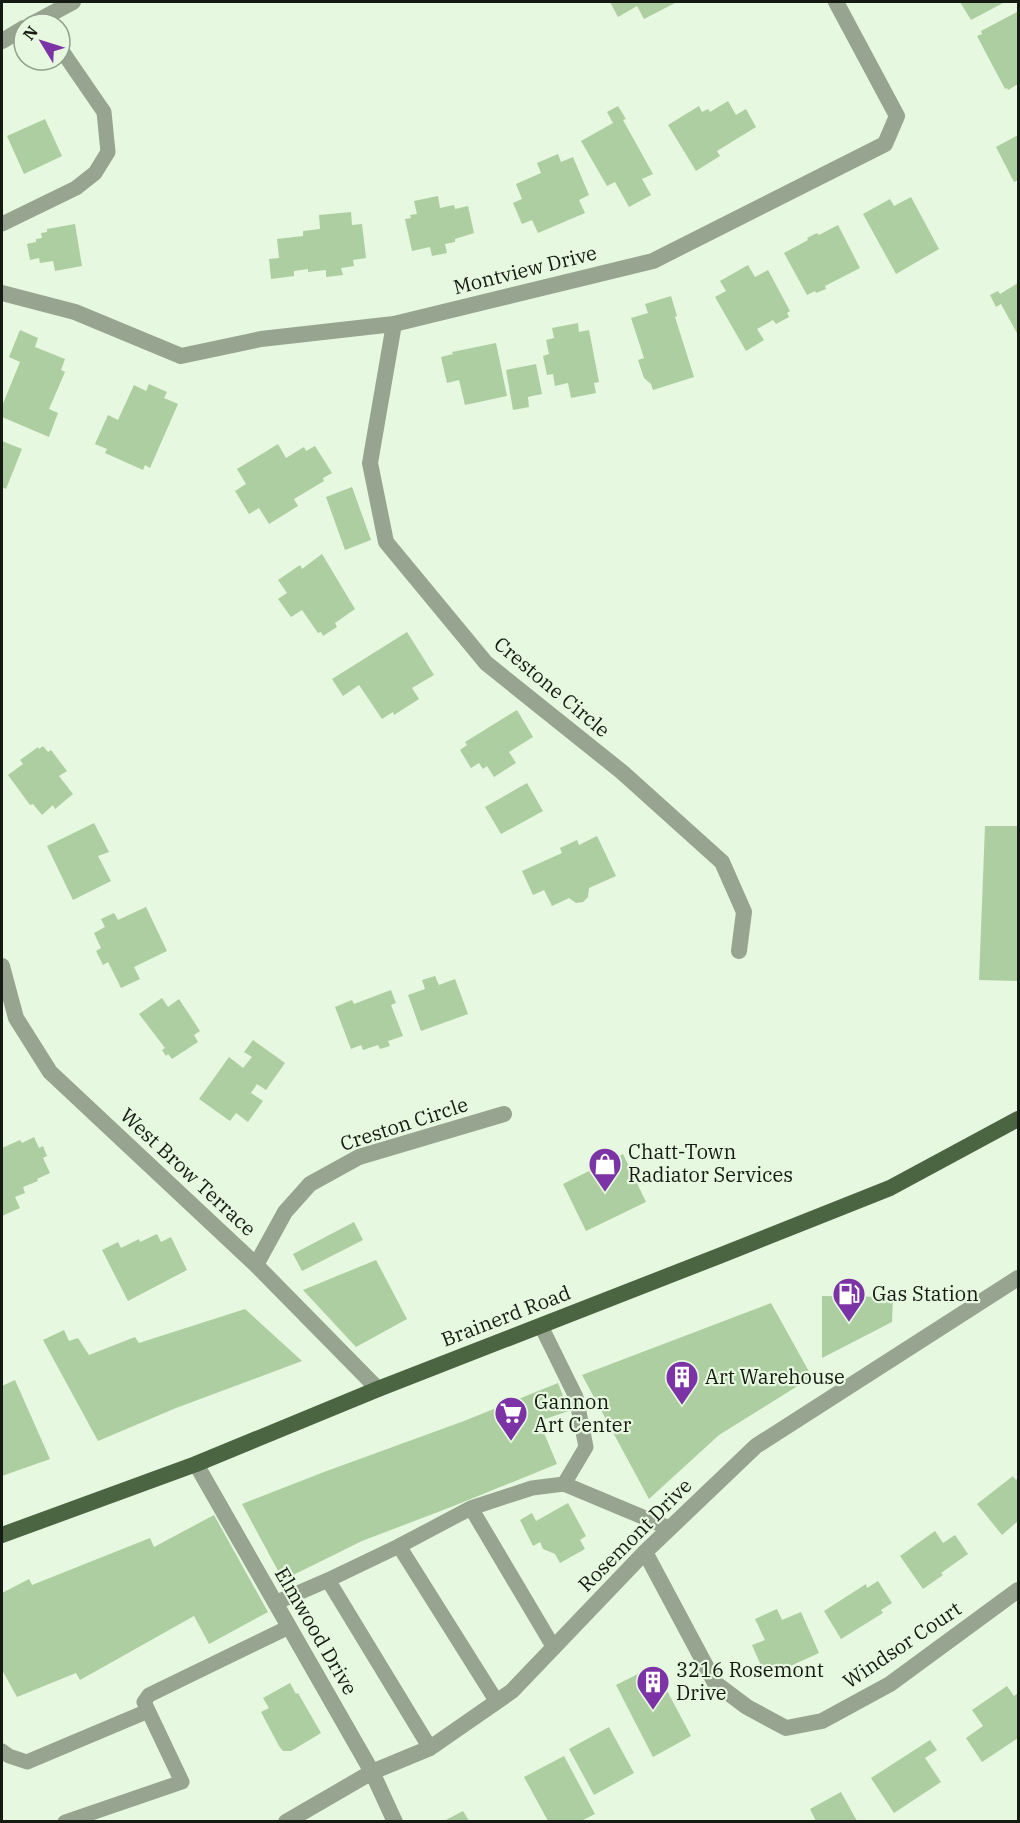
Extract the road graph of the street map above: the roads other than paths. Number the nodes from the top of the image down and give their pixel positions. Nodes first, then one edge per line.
1 (73, 2) edge
2 (836, 2) edge
3 (56, 12) edge
4 (72, 65) edge
5 (2, 224) edge
6 (2, 293) edge
7 (394, 324) junction
8 (739, 951) dead end
9 (2, 966) edge
10 (504, 1114) dead end
11 (1018, 1119) edge
12 (256, 1265) junction
13 (1018, 1278) edge
14 (541, 1326) junction
15 (378, 1389) junction
16 (196, 1464) junction
17 (564, 1484) junction
18 (471, 1508) junction
19 (669, 1528) junction
20 (2, 1535) edge
21 (399, 1546) junction
22 (645, 1552) junction
23 (328, 1580) junction
24 (1018, 1590) edge
25 (275, 1603) junction
26 (289, 1627) junction
27 (554, 1648) junction
28 (497, 1702) junction
29 (148, 1711) junction
30 (430, 1748) junction
31 (2, 1751) edge
32 (372, 1772) junction
33 (65, 1821) edge
34 (286, 1821) edge
35 (395, 1821) edge

1 - 3 street
2 - 7 street, Montview Drive
4 - 5 lane
6 - 7 street, Montview Drive
7 - 8 street, Crestone Circle
9 - 12 street, West Brow Terrace
10 - 12 street, Creston Circle
11 - 14 main road, Brainerd Road
12 - 15 street, West Brow Terrace
13 - 19 street, Rosemont Drive
14 - 15 main road, Brainerd Road
14 - 17 lane
15 - 16 main road, Brainerd Road
16 - 20 main road, Brainerd Road
16 - 25 street, Elmwood Drive
17 - 18 lane
17 - 19 lane
18 - 21 lane
18 - 27 lane
19 - 22 street, Rosemont Drive
21 - 23 lane
21 - 28 lane
22 - 24 street, Windsor Court
22 - 27 street, Rosemont Drive
23 - 25 lane
23 - 30 lane
25 - 26 street, Elmwood Drive
26 - 29 lane
26 - 32 street, Elmwood Drive
27 - 28 street, Rosemont Drive
28 - 30 street, Rosemont Drive
29 - 31 lane
29 - 33 lane
30 - 32 street, Rosemont Drive
32 - 34 street, Rosemont Drive
32 - 35 street, Elmwood Drive

